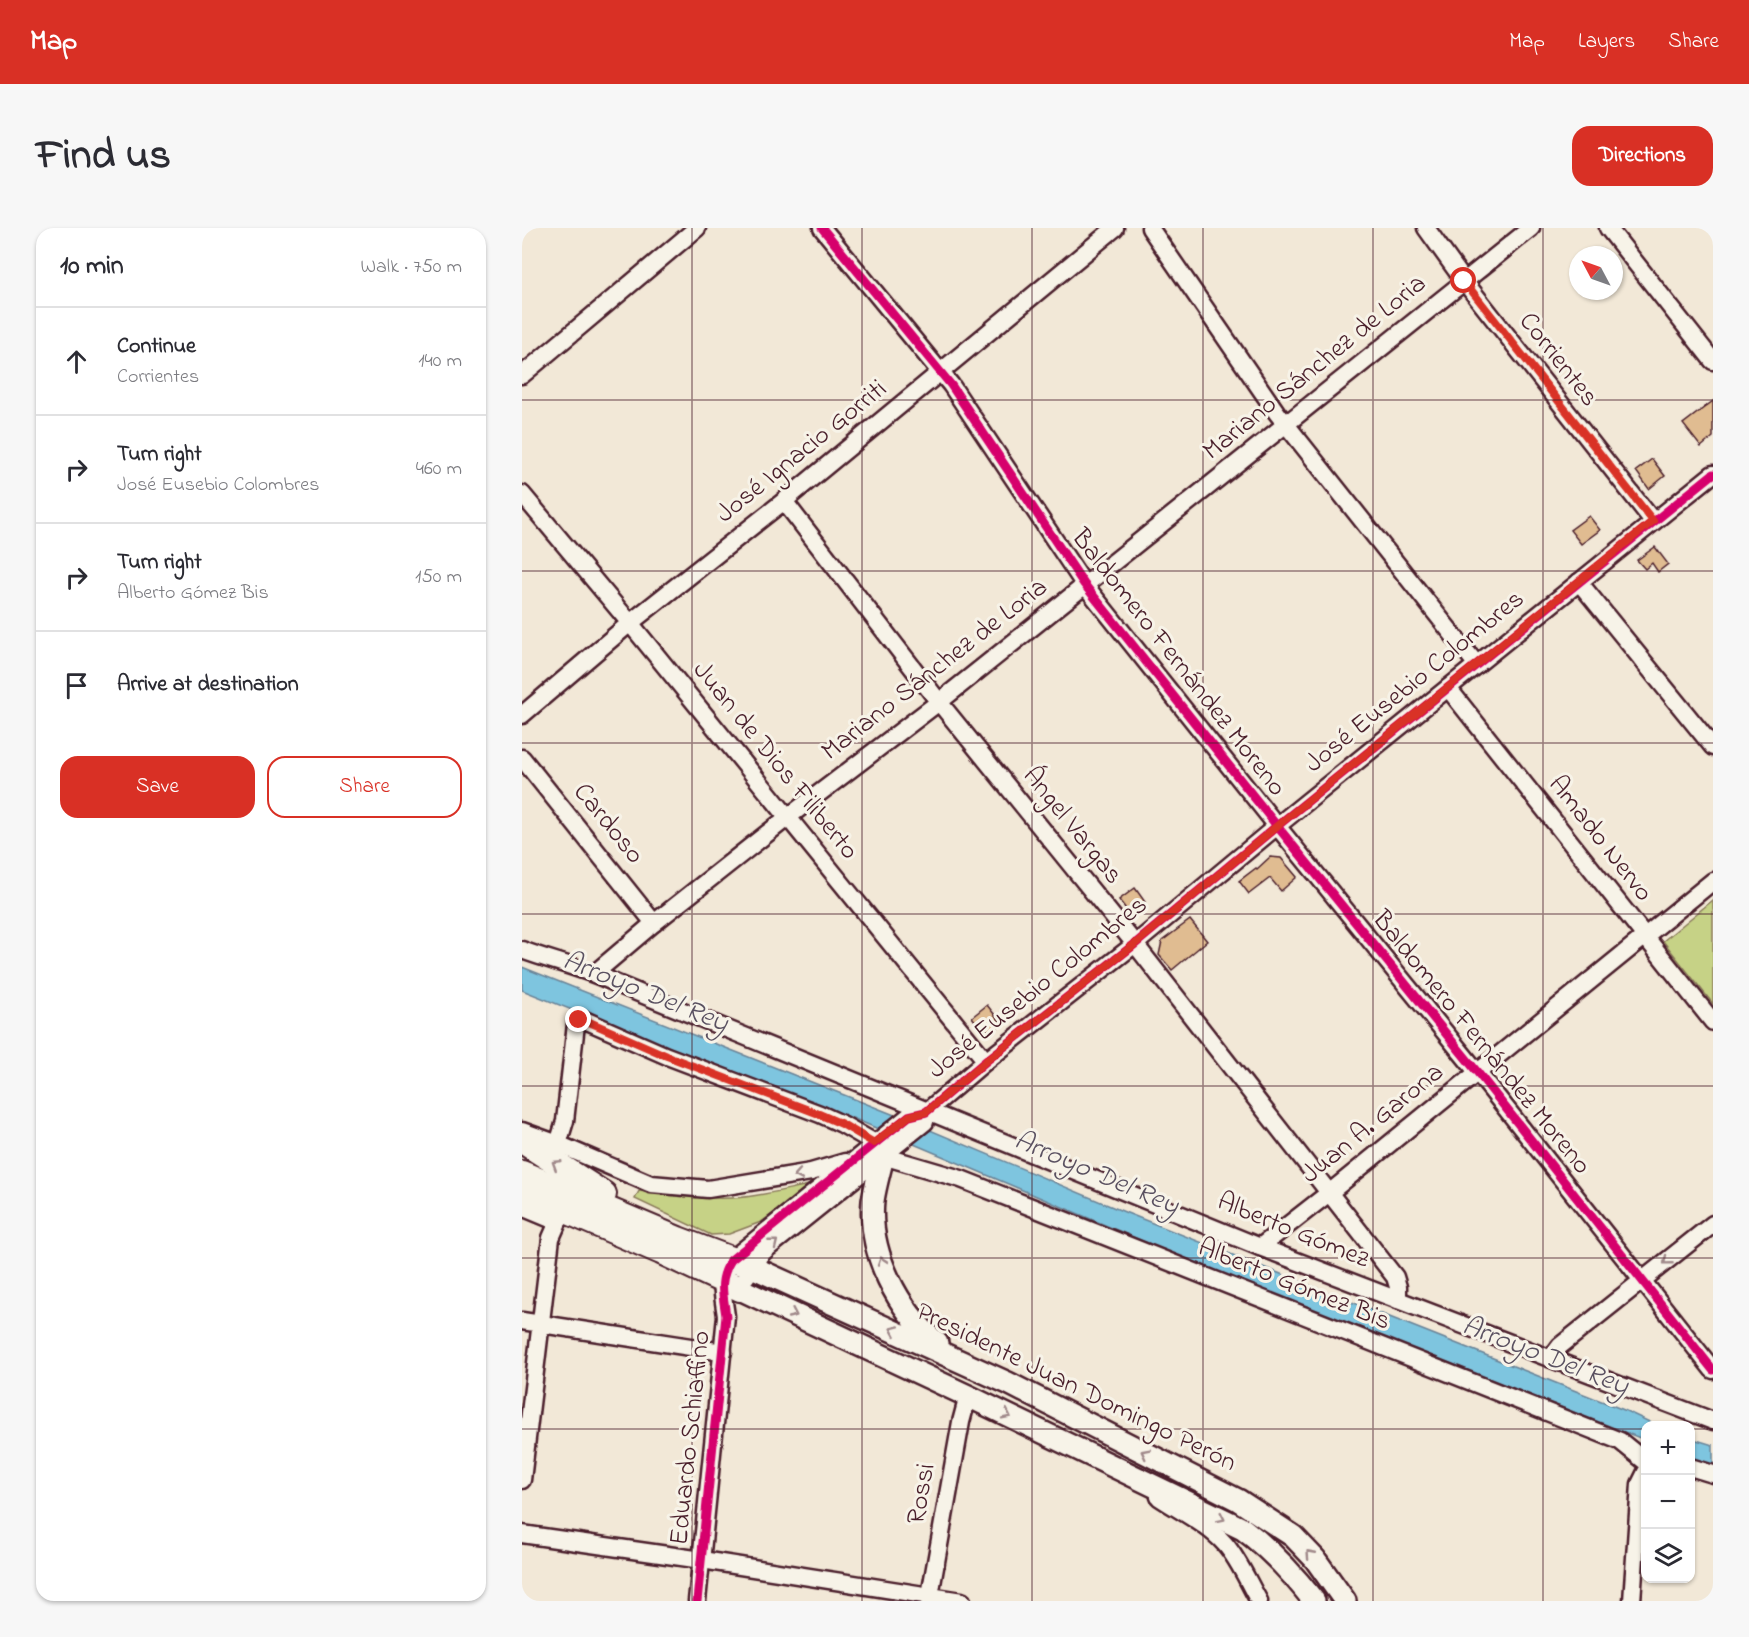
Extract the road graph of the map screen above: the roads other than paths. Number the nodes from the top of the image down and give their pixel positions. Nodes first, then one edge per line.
1 (697, 228) edge
2 (822, 228) edge
3 (1115, 228) edge
4 (1150, 228) edge
5 (1426, 228) edge
6 (1531, 228) edge
7 (1608, 228) edge
8 (1464, 281) junction
9 (1713, 361) edge
10 (940, 372) junction
11 (522, 375) edge
12 (1285, 423) junction
13 (1710, 481) edge
14 (522, 494) edge
15 (784, 501) junction
16 (1653, 521) junction
17 (1579, 582) junction
18 (1084, 584) junction
19 (630, 623) junction
20 (1477, 665) junction
21 (1448, 688) junction
22 (939, 702) junction
23 (522, 715) edge
24 (1713, 747) edge
25 (522, 758) edge
26 (788, 817) junction
27 (1277, 826) junction
28 (1713, 881) edge
29 (654, 923) junction
30 (1645, 937) junction
31 (1135, 944) junction
32 (522, 950) edge
33 (595, 973) junction
34 (1713, 1022) edge
35 (986, 1061) junction
36 (1478, 1073) junction
37 (926, 1117) junction
38 (522, 1131) edge
39 (522, 1141) edge
40 (558, 1144) junction
41 (884, 1145) junction
42 (854, 1159) junction
43 (522, 1173) edge
44 (522, 1192) edge
45 (1329, 1194) junction
46 (522, 1207) edge
47 (558, 1222) junction
48 (1713, 1224) edge
49 (669, 1245) junction
50 (1260, 1247) junction
51 (736, 1274) junction
52 (1643, 1281) junction
53 (1398, 1300) junction
54 (522, 1321) edge
55 (540, 1323) junction
56 (723, 1352) junction
57 (953, 1357) junction
58 (1551, 1358) junction
59 (1713, 1370) edge
60 (968, 1396) junction
61 (1713, 1421) edge
62 (1641, 1458) edge
63 (1108, 1463) junction
64 (1695, 1469) edge
65 (1713, 1474) edge
66 (1644, 1475) edge
67 (522, 1480) edge
68 (522, 1534) edge
69 (702, 1560) junction
70 (929, 1598) edge
71 (697, 1601) edge
72 (962, 1601) edge
73 (1259, 1601) edge
74 (1314, 1601) edge
75 (1345, 1601) edge
76 (1632, 1601) edge

1 - 11 street
2 - 10 street, Baldomero Fernández Moreno
3 - 10 street, José Ignacio Gorriti
4 - 12 street
5 - 8 street, Corrientes
6 - 8 street, Mariano Sánchez de Loria
7 - 9 street
8 - 12 street, Mariano Sánchez de Loria
8 - 16 street, Corrientes
10 - 15 street, José Ignacio Gorriti
10 - 18 street, Baldomero Fernández Moreno
12 - 18 street, Mariano Sánchez de Loria
12 - 20 street
13 - 16 street, José Eusebio Colombres
14 - 19 street, Juan de Dios Filiberto
15 - 19 street, José Ignacio Gorriti
15 - 22 street, Ángel Vargas
16 - 17 street, José Eusebio Colombres
17 - 20 street, José Eusebio Colombres
17 - 24 street
18 - 22 street, Mariano Sánchez de Loria
18 - 27 street, Baldomero Fernández Moreno
19 - 23 street, José Ignacio Gorriti
19 - 26 street, Juan de Dios Filiberto
20 - 21 street, José Eusebio Colombres
21 - 27 street, José Eusebio Colombres
21 - 30 street, Amado Nervo
22 - 26 street, Mariano Sánchez de Loria
22 - 31 street, Ángel Vargas
25 - 29 street, Cardoso
26 - 29 street, Mariano Sánchez de Loria
26 - 35 street, Juan de Dios Filiberto
27 - 31 street, José Eusebio Colombres
27 - 36 street, Baldomero Fernández Moreno
28 - 30 street, Juan A. Garona
29 - 33 street, Mariano Sánchez de Loria
30 - 34 street, Amado Nervo
30 - 36 street, Juan A. Garona
31 - 35 street, José Eusebio Colombres
31 - 45 street, Ángel Vargas
32 - 33 street, Alberto Gómez
33 - 37 street, Alberto Gómez
35 - 37 street, José Eusebio Colombres
36 - 45 street, Juan A. Garona
36 - 52 street, Baldomero Fernández Moreno
37 - 41 street, José Eusebio Colombres
37 - 41 street, José Eusebio Colombres
37 - 50 street, Alberto Gómez
38 - 40 street
49 -> 39 highway
40 - 41 street, Alberto Gómez Bis
42 -> 40 street
41 - 42 street, José Eusebio Colombres
51 -> 41 street, José Eusebio Colombres
57 -> 41 main road
41 - 62 street, Alberto Gómez Bis
42 - 51 street, José Eusebio Colombres
43 - 49 highway
44 - 49 highway
45 - 50 street, Juan A. Garona
45 - 53 street, Ángel Vargas
46 - 47 street
47 - 49 highway
47 - 55 street
48 -> 52 street
49 - 51 highway
50 - 53 street, Alberto Gómez
51 - 56 street, Eduardo Schiaffino
57 -> 51 main road, Presidente Juan Domingo Perón
51 -> 60 main road, Presidente Juan Domingo Perón
52 - 58 street
52 - 59 street, Baldomero Fernández Moreno
53 - 58 street, Alberto Gómez
54 - 55 street
55 - 56 street
55 - 67 street
56 - 69 street, Eduardo Schiaffino
75 -> 57 main road, Presidente Juan Domingo Perón
58 - 61 street, Alberto Gómez
60 -> 63 main road, Presidente Juan Domingo Perón
60 - 70 street, Rossi
63 - 73 street
63 -> 74 main road, Presidente Juan Domingo Perón
64 - 65 street
66 - 76 street
68 - 69 street
69 - 70 street
69 - 71 street, Eduardo Schiaffino
70 - 72 street

